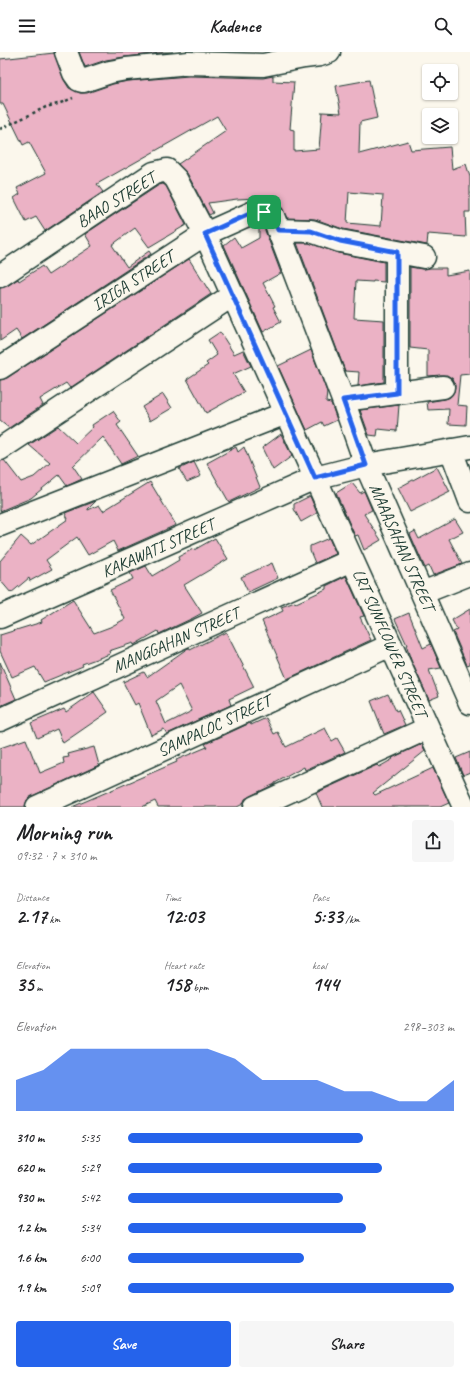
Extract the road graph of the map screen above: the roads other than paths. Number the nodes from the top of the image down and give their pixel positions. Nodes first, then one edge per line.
1 (66, 52) edge
2 (329, 52) edge
3 (275, 223) junction
4 (205, 234) junction
5 (397, 252) junction
6 (424, 257) dead end
7 (0, 276) edge
8 (233, 295) junction
9 (0, 368) edge
10 (443, 387) dead end
11 (397, 393) junction
12 (343, 400) junction
13 (286, 413) junction
14 (0, 449) edge
15 (460, 449) edge
16 (366, 465) junction
17 (315, 478) junction
18 (470, 501) edge
19 (0, 524) edge
20 (352, 560) junction
21 (470, 574) edge
22 (422, 593) junction
23 (0, 617) edge
24 (391, 645) junction
25 (463, 668) edge
26 (470, 704) edge
27 (0, 720) edge
28 (428, 728) junction
29 (37, 807) edge
30 (255, 807) edge
31 (464, 807) edge

1 - 2 street
3 - 4 street, IRIGA STREET
3 - 5 street, IRIGA STREET
3 - 12 street
4 - 7 street, BAAO STREET
4 - 8 street, BAAO STREET
4 - 9 street, IRIGA STREET
5 - 6 street, IRIGA STREET
5 - 11 street
8 - 13 street, BAAO STREET
8 - 14 street
10 - 11 street
11 - 12 street
12 - 16 street
13 - 17 street, BAAO STREET
13 - 19 street
15 - 16 street, MAAASAHAN STREET
15 - 18 street
16 - 17 street, KAKAWATI STREET
16 - 22 street, MAAASAHAN STREET
17 - 20 street, LRT SUNFLOWER STREET
17 - 23 street, KAKAWATI STREET
20 - 24 street, LRT SUNFLOWER STREET
20 - 27 street, MANGGAHAN STREET
21 - 22 street
22 - 25 street, MAAASAHAN STREET
24 - 28 street, LRT SUNFLOWER STREET
24 - 29 street, SAMPALOC STREET
25 - 26 street, MAAASAHAN STREET
28 - 30 street
28 - 31 street, LRT SUNFLOWER STREET

